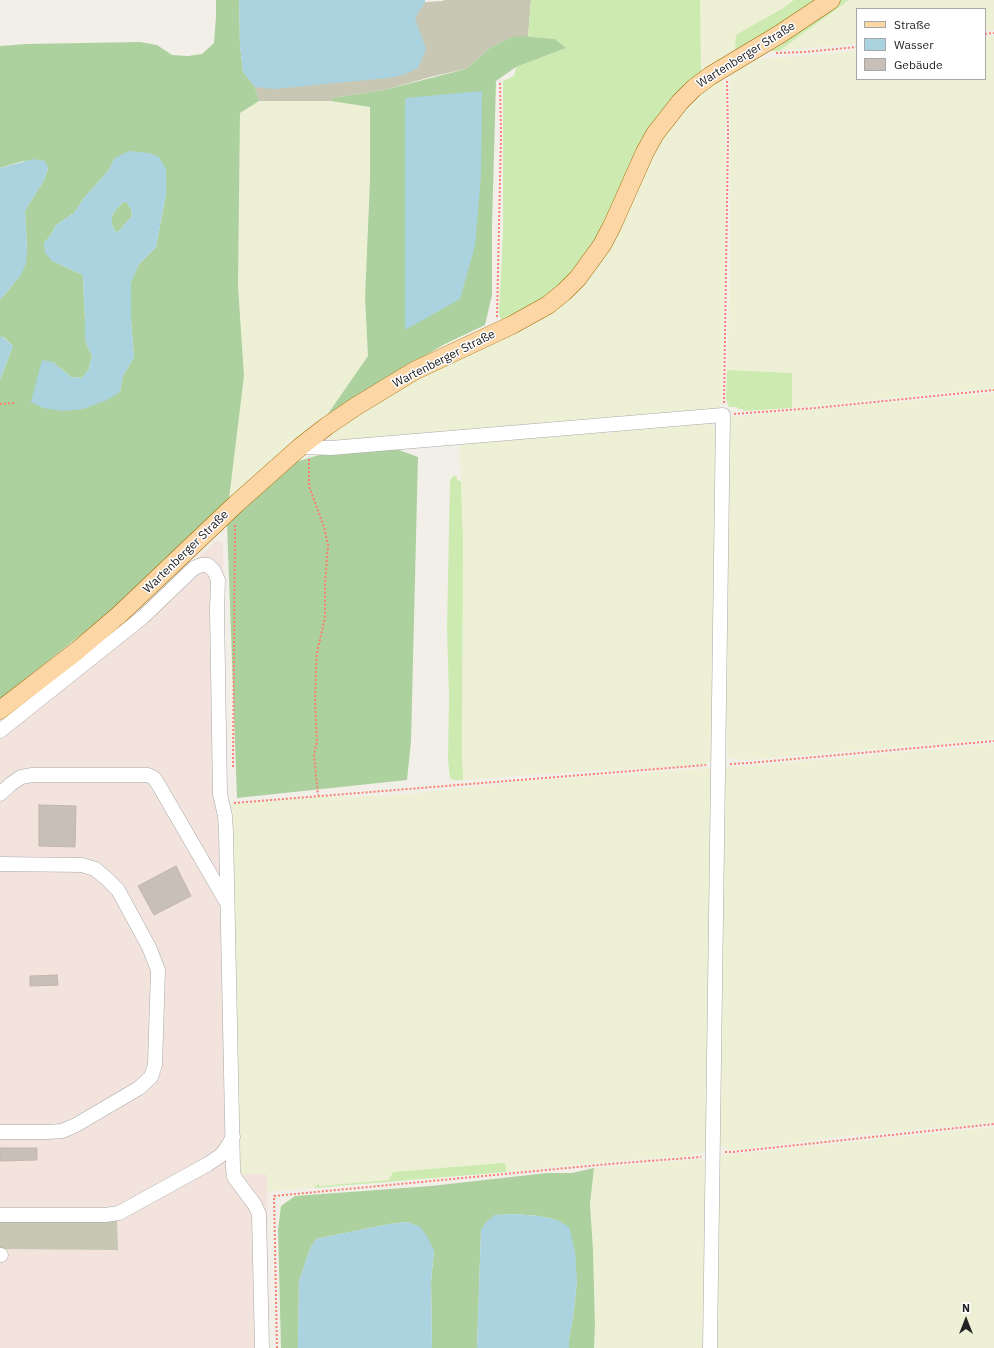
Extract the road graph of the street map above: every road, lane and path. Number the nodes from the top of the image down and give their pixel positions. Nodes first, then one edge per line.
1 (831, 0) edge
2 (856, 47) edge
3 (774, 53) dead end
4 (727, 65) junction
5 (500, 83) dead end
6 (497, 332) junction
7 (994, 390) edge
8 (15, 403) dead end
9 (0, 404) edge
10 (723, 415) junction
11 (305, 447) junction
12 (236, 504) junction
13 (0, 710) edge
14 (0, 731) edge
15 (994, 741) edge
16 (719, 764) junction
17 (233, 771) dead end
18 (0, 794) edge
19 (318, 796) junction
20 (233, 803) dead end
21 (0, 864) edge
22 (228, 904) junction
23 (994, 1124) edge
24 (0, 1132) edge
25 (233, 1137) junction
26 (712, 1155) junction
27 (0, 1216) edge
28 (262, 1348) edge
29 (277, 1348) edge
30 (710, 1348) edge

1 - 4 main road, Wartenberger Straße
2 - 3 path
4 - 6 main road, Wartenberger Straße
4 - 10 path
5 - 6 path
6 - 11 main road, Wartenberger Straße
7 - 10 path
8 - 9 path
10 - 11 lane
10 - 16 lane
11 - 12 main road, Wartenberger Straße
11 - 19 path
12 - 13 main road, Wartenberger Straße
12 - 17 path
14 - 22 lane
15 - 16 path
16 - 19 path
16 - 26 lane
18 - 22 lane
19 - 20 path
21 - 24 lane
22 - 25 lane
23 - 26 path
25 - 27 lane
25 - 28 lane
26 - 29 path
26 - 30 lane

